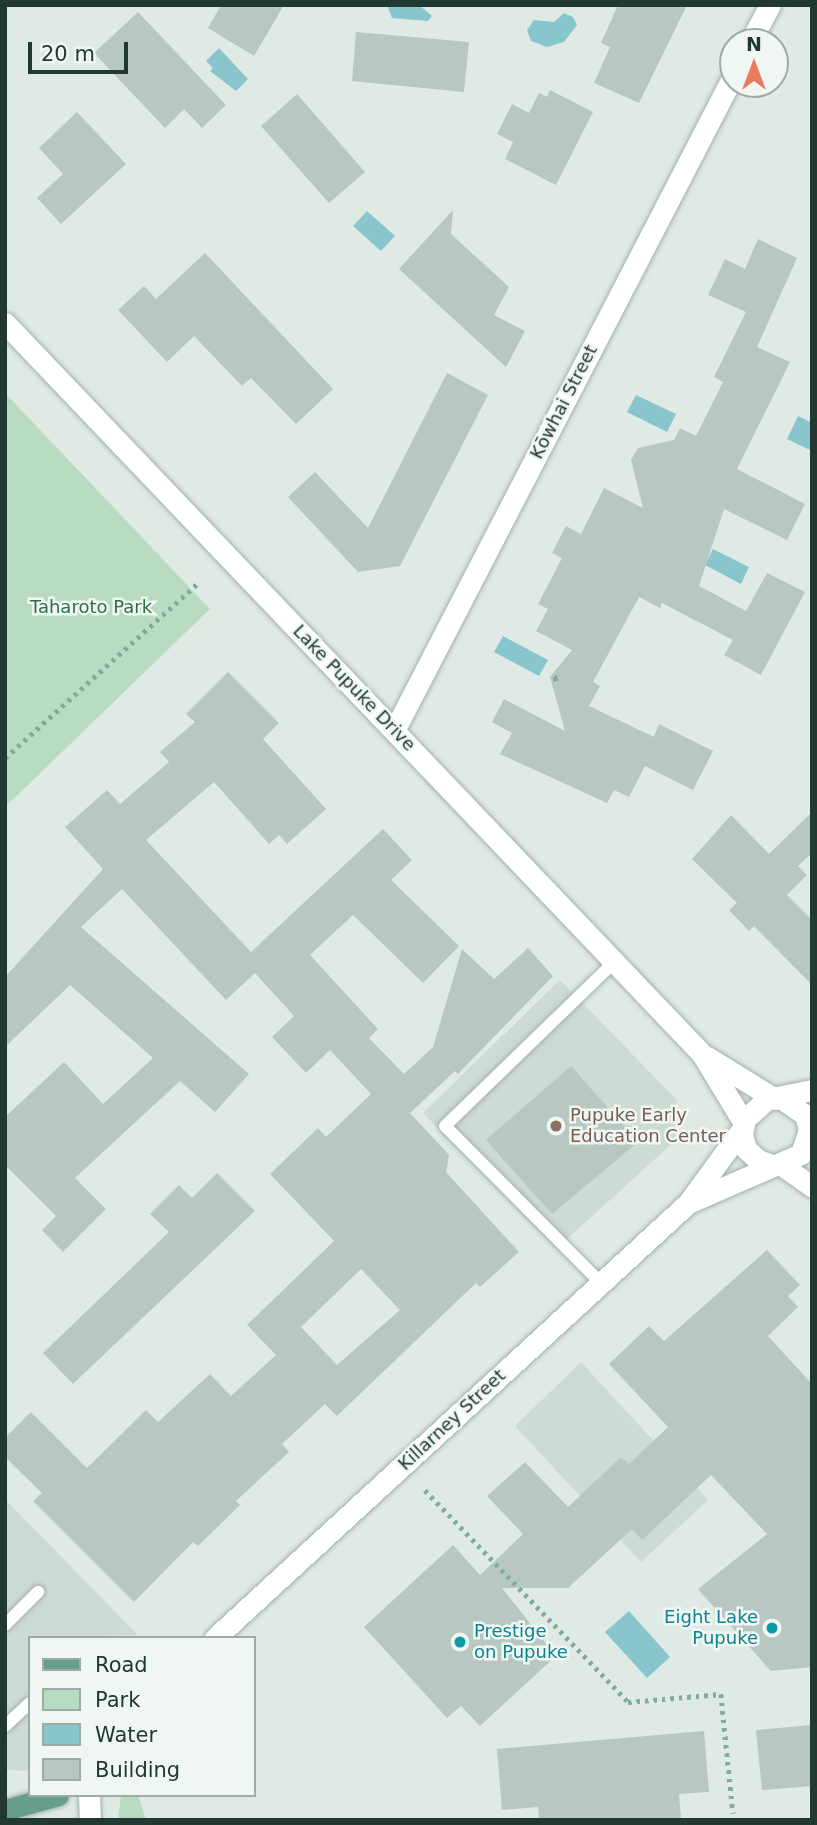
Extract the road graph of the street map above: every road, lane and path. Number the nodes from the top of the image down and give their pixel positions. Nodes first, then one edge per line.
1 (769, 5) edge
2 (757, 28) edge
3 (722, 98) edge
4 (5, 323) edge
5 (198, 583) dead end
6 (394, 729) junction
7 (5, 758) edge
8 (614, 962) junction
9 (702, 1055) junction
10 (812, 1090) edge
11 (778, 1099) junction
12 (743, 1125) junction
13 (810, 1139) edge
14 (776, 1165) junction
15 (812, 1186) edge
16 (688, 1203) junction
17 (601, 1283) junction
18 (425, 1490) dead end
19 (38, 1592) dead end
20 (5, 1625) edge
21 (217, 1636) edge
22 (28, 1705) edge
23 (5, 1726) edge
24 (51, 1797) edge
25 (89, 1797) edge
26 (5, 1810) edge
27 (733, 1813) dead end
28 (90, 1820) edge

1 - 2 street
3 - 6 street, Kōwhai Street
4 - 6 street, Lake Pupuke Drive
5 - 7 path
6 - 8 street, Lake Pupuke Drive
8 - 9 street, Lake Pupuke Drive
8 - 17 lane
9 - 11 street, Lake Pupuke Drive
9 - 12 street, Lake Pupuke Drive
10 - 11 street, Killarney Street
11 - 12 street, Killarney Street
11 - 13 street, Killarney Street
12 - 14 street
12 - 16 street, Killarney Street
13 - 14 street, Killarney Street
14 - 15 street
14 - 16 street, Killarney Street
16 - 17 street, Killarney Street
17 - 21 street, Killarney Street
18 - 27 path
19 - 20 lane
22 - 23 lane
24 - 26 main road
25 - 28 street

